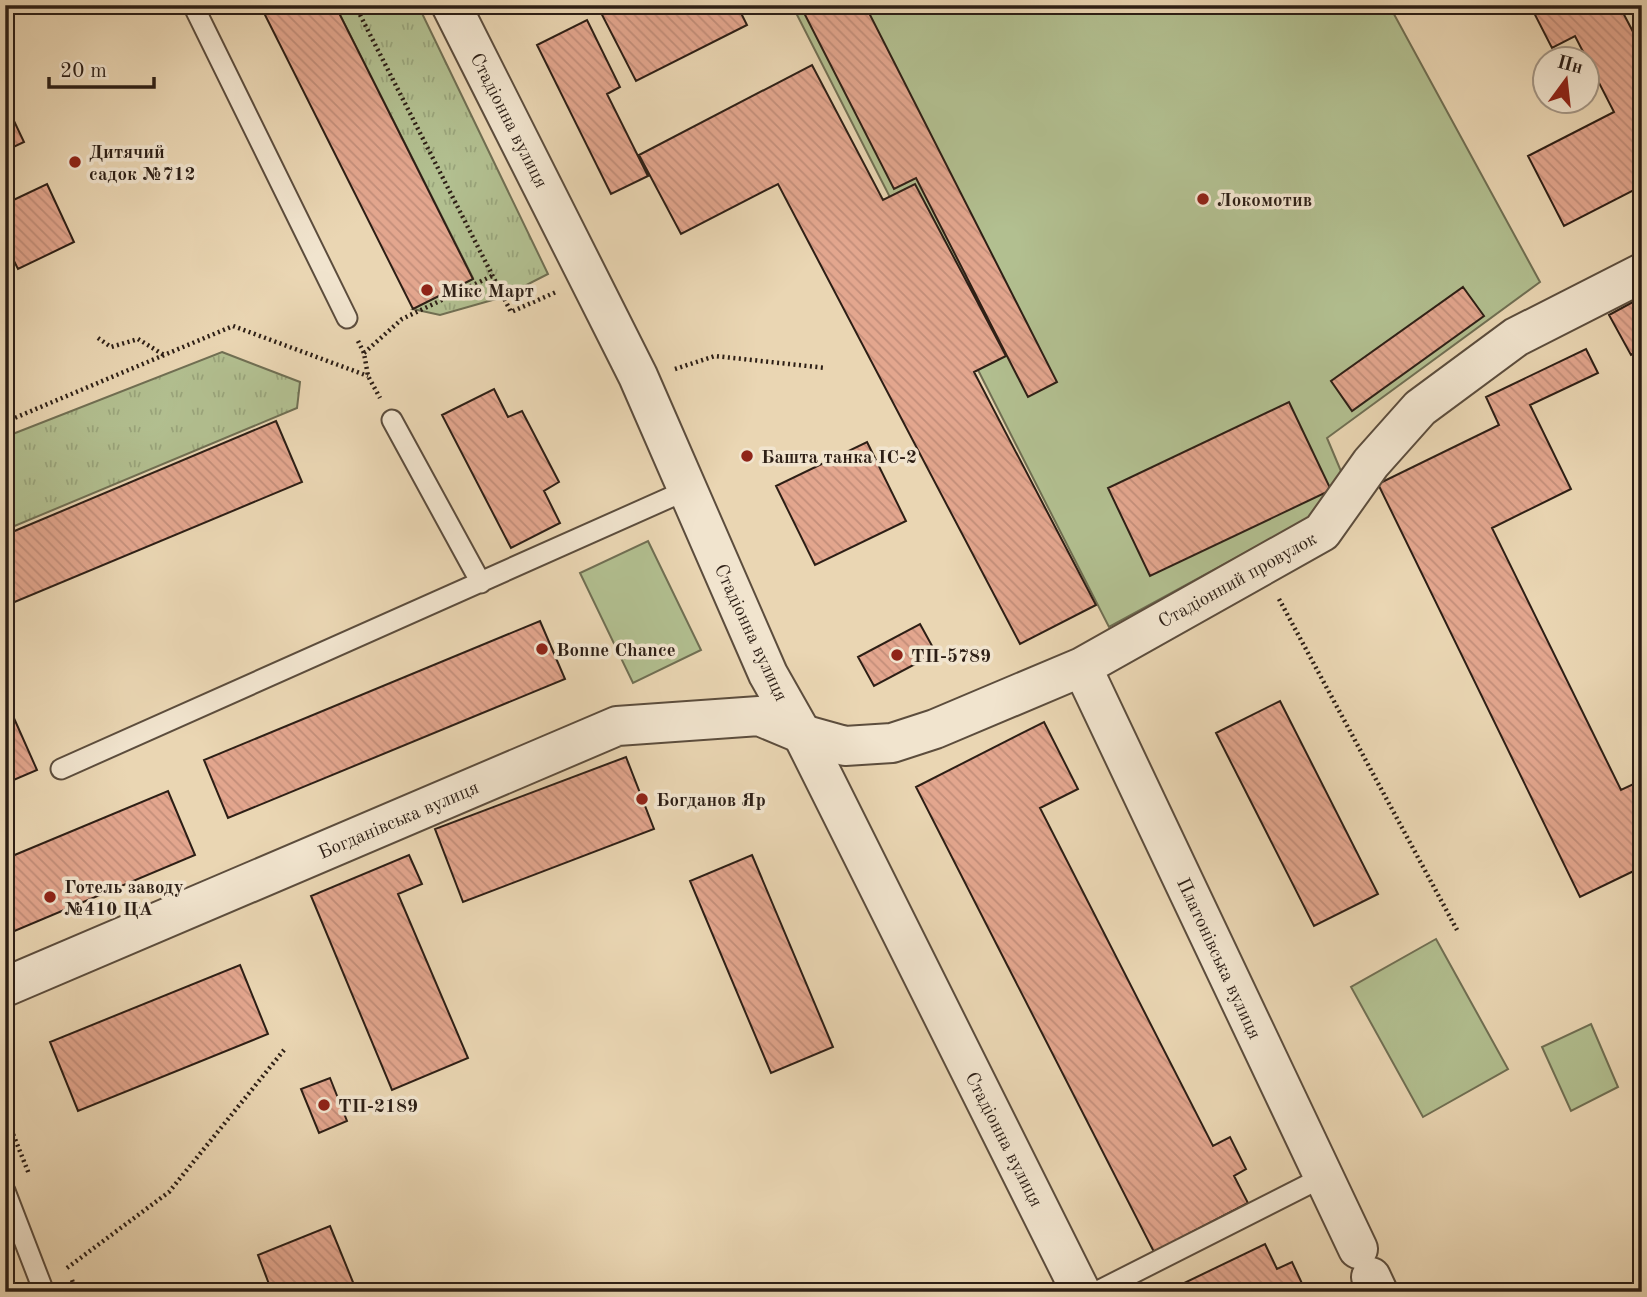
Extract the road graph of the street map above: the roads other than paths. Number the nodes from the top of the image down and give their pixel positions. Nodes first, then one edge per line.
1 (193, 5) edge
2 (451, 5) edge
3 (1642, 273) edge
4 (347, 318) dead end
5 (392, 420) dead end
6 (689, 489) junction
7 (481, 583) junction
8 (1082, 667) junction
9 (802, 734) junction
10 (61, 769) dead end
11 (5, 987) edge
12 (1323, 1177) junction
13 (5, 1191) edge
14 (1369, 1273) edge
15 (44, 1292) edge
16 (1082, 1292) edge
17 (1096, 1292) edge

1 - 4 lane
2 - 6 street, Стадіонна вулиця
3 - 8 street, Стадіонний провулок
5 - 7 lane
6 - 7 lane
6 - 9 street, Стадіонна вулиця
7 - 10 lane
8 - 9 street, Стадіонний провулок
8 - 12 street, Платонівська вулиця
9 - 11 street, Богданівська вулиця
9 - 16 street, Стадіонна вулиця
12 - 14 street, Платонівська вулиця
12 - 17 lane
13 - 15 lane

